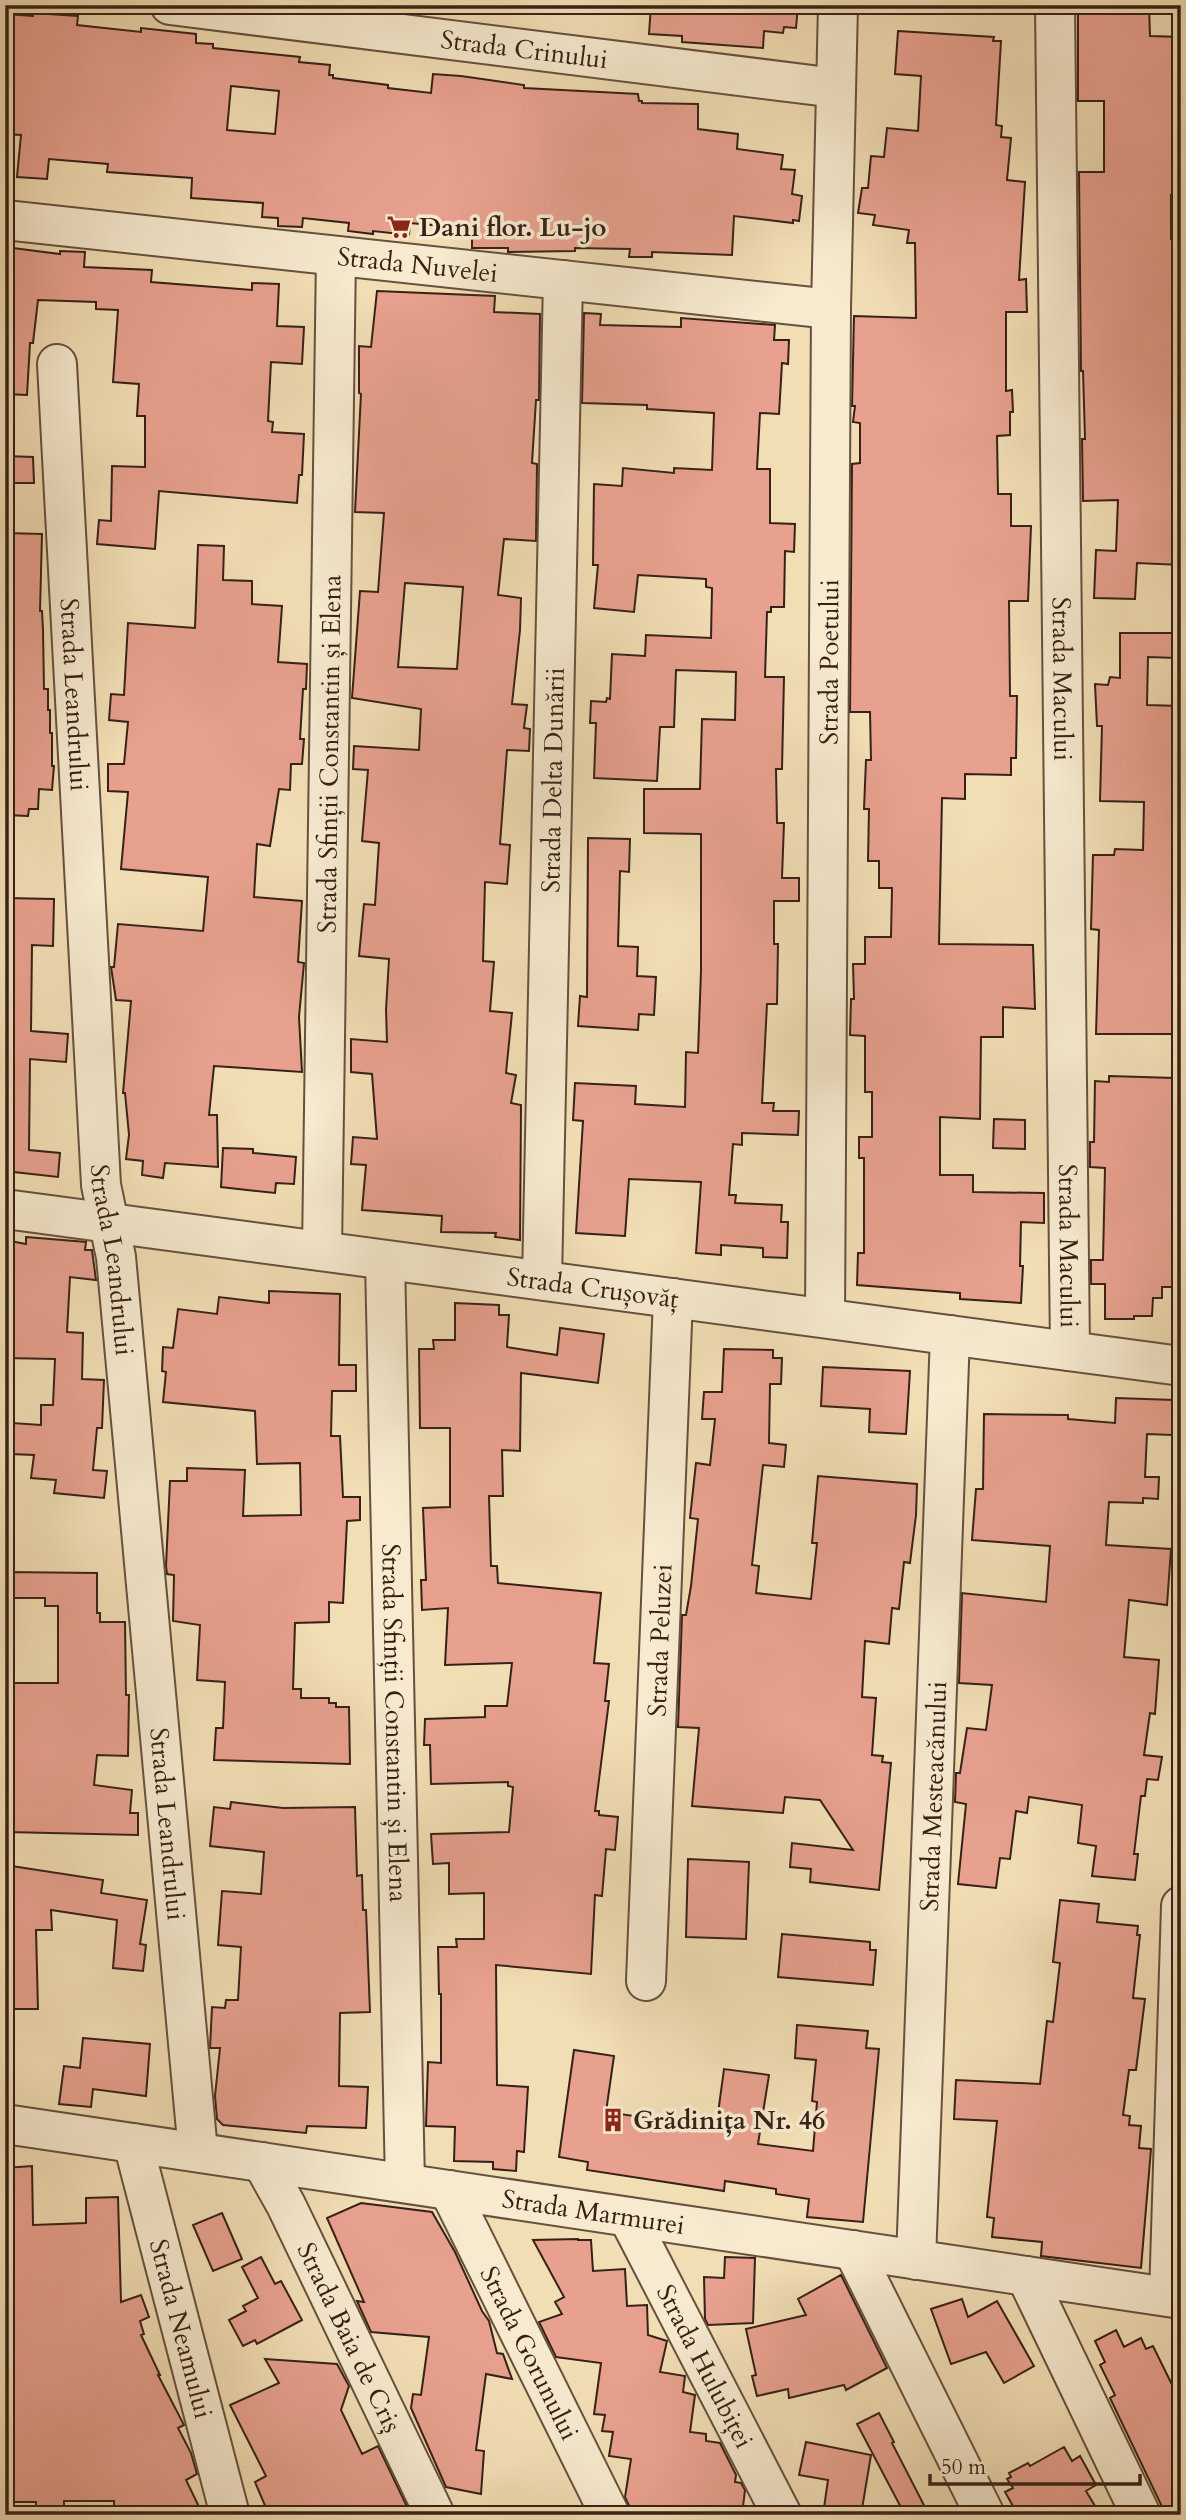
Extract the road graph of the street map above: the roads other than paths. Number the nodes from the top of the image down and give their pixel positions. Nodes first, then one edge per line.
1 (170, 5) edge
2 (838, 5) edge
3 (1055, 5) edge
4 (836, 88) junction
5 (5, 220) edge
6 (336, 256) junction
7 (563, 280) junction
8 (831, 309) junction
9 (57, 364) dead end
10 (5, 1209) edge
11 (110, 1223) junction
12 (322, 1251) junction
13 (385, 1261) junction
14 (542, 1280) junction
15 (673, 1298) junction
16 (825, 1318) junction
17 (950, 1335) junction
18 (1070, 1351) junction
19 (1181, 1366) edge
20 (1181, 1906) edge
21 (646, 1981) dead end
22 (5, 2124) edge
23 (133, 2143) junction
24 (198, 2152) junction
25 (262, 2162) junction
26 (405, 2183) junction
27 (449, 2190) junction
28 (628, 2217) junction
29 (853, 2250) junction
30 (916, 2260) junction
31 (1026, 2276) junction
32 (1175, 2298) edge
33 (230, 2515) edge
34 (436, 2515) edge
35 (610, 2515) edge
36 (782, 2515) edge
37 (985, 2515) edge
38 (1141, 2515) edge

1 - 4 street, Strada Crinului
2 - 4 street, Strada Poetului
3 - 18 street, Strada Macului
4 - 8 street, Strada Poetului
5 - 6 street, Strada Nuvelei
6 - 7 street, Strada Nuvelei
6 - 12 street, Strada Sfinții Constantin și Elena
7 - 8 street, Strada Nuvelei
7 - 14 street, Strada Delta Dunării
8 - 16 street, Strada Poetului
9 - 11 street, Strada Leandrului
10 - 11 street, Strada Crușovăț
11 - 12 street, Strada Crușovăț
11 - 24 street, Strada Leandrului
12 - 13 street, Strada Crușovăț
13 - 14 street, Strada Crușovăț
13 - 26 street, Strada Sfinții Constantin și Elena
14 - 15 street, Strada Crușovăț
15 - 16 street, Strada Crușovăț
15 - 21 street, Strada Peluzei
16 - 17 street, Strada Crușovăț
17 - 18 street, Strada Crușovăț
17 - 30 street, Strada Mesteacănului
18 - 19 street, Strada Crușovăț
20 - 32 street
22 - 23 street, Strada Marmurei
23 - 24 street, Strada Marmurei
23 - 33 street, Strada Neamului
24 - 25 street, Strada Marmurei
25 - 26 street, Strada Marmurei
25 - 34 street, Strada Baia de Criș
26 - 27 street, Strada Marmurei
27 - 28 street, Strada Marmurei
27 - 35 street, Strada Gorunului
28 - 29 street, Strada Marmurei
28 - 36 street, Strada Hulubiței
29 - 30 street, Strada Marmurei
29 - 37 street
30 - 31 street, Strada Marmurei
31 - 32 street, Strada Marmurei
31 - 38 street

